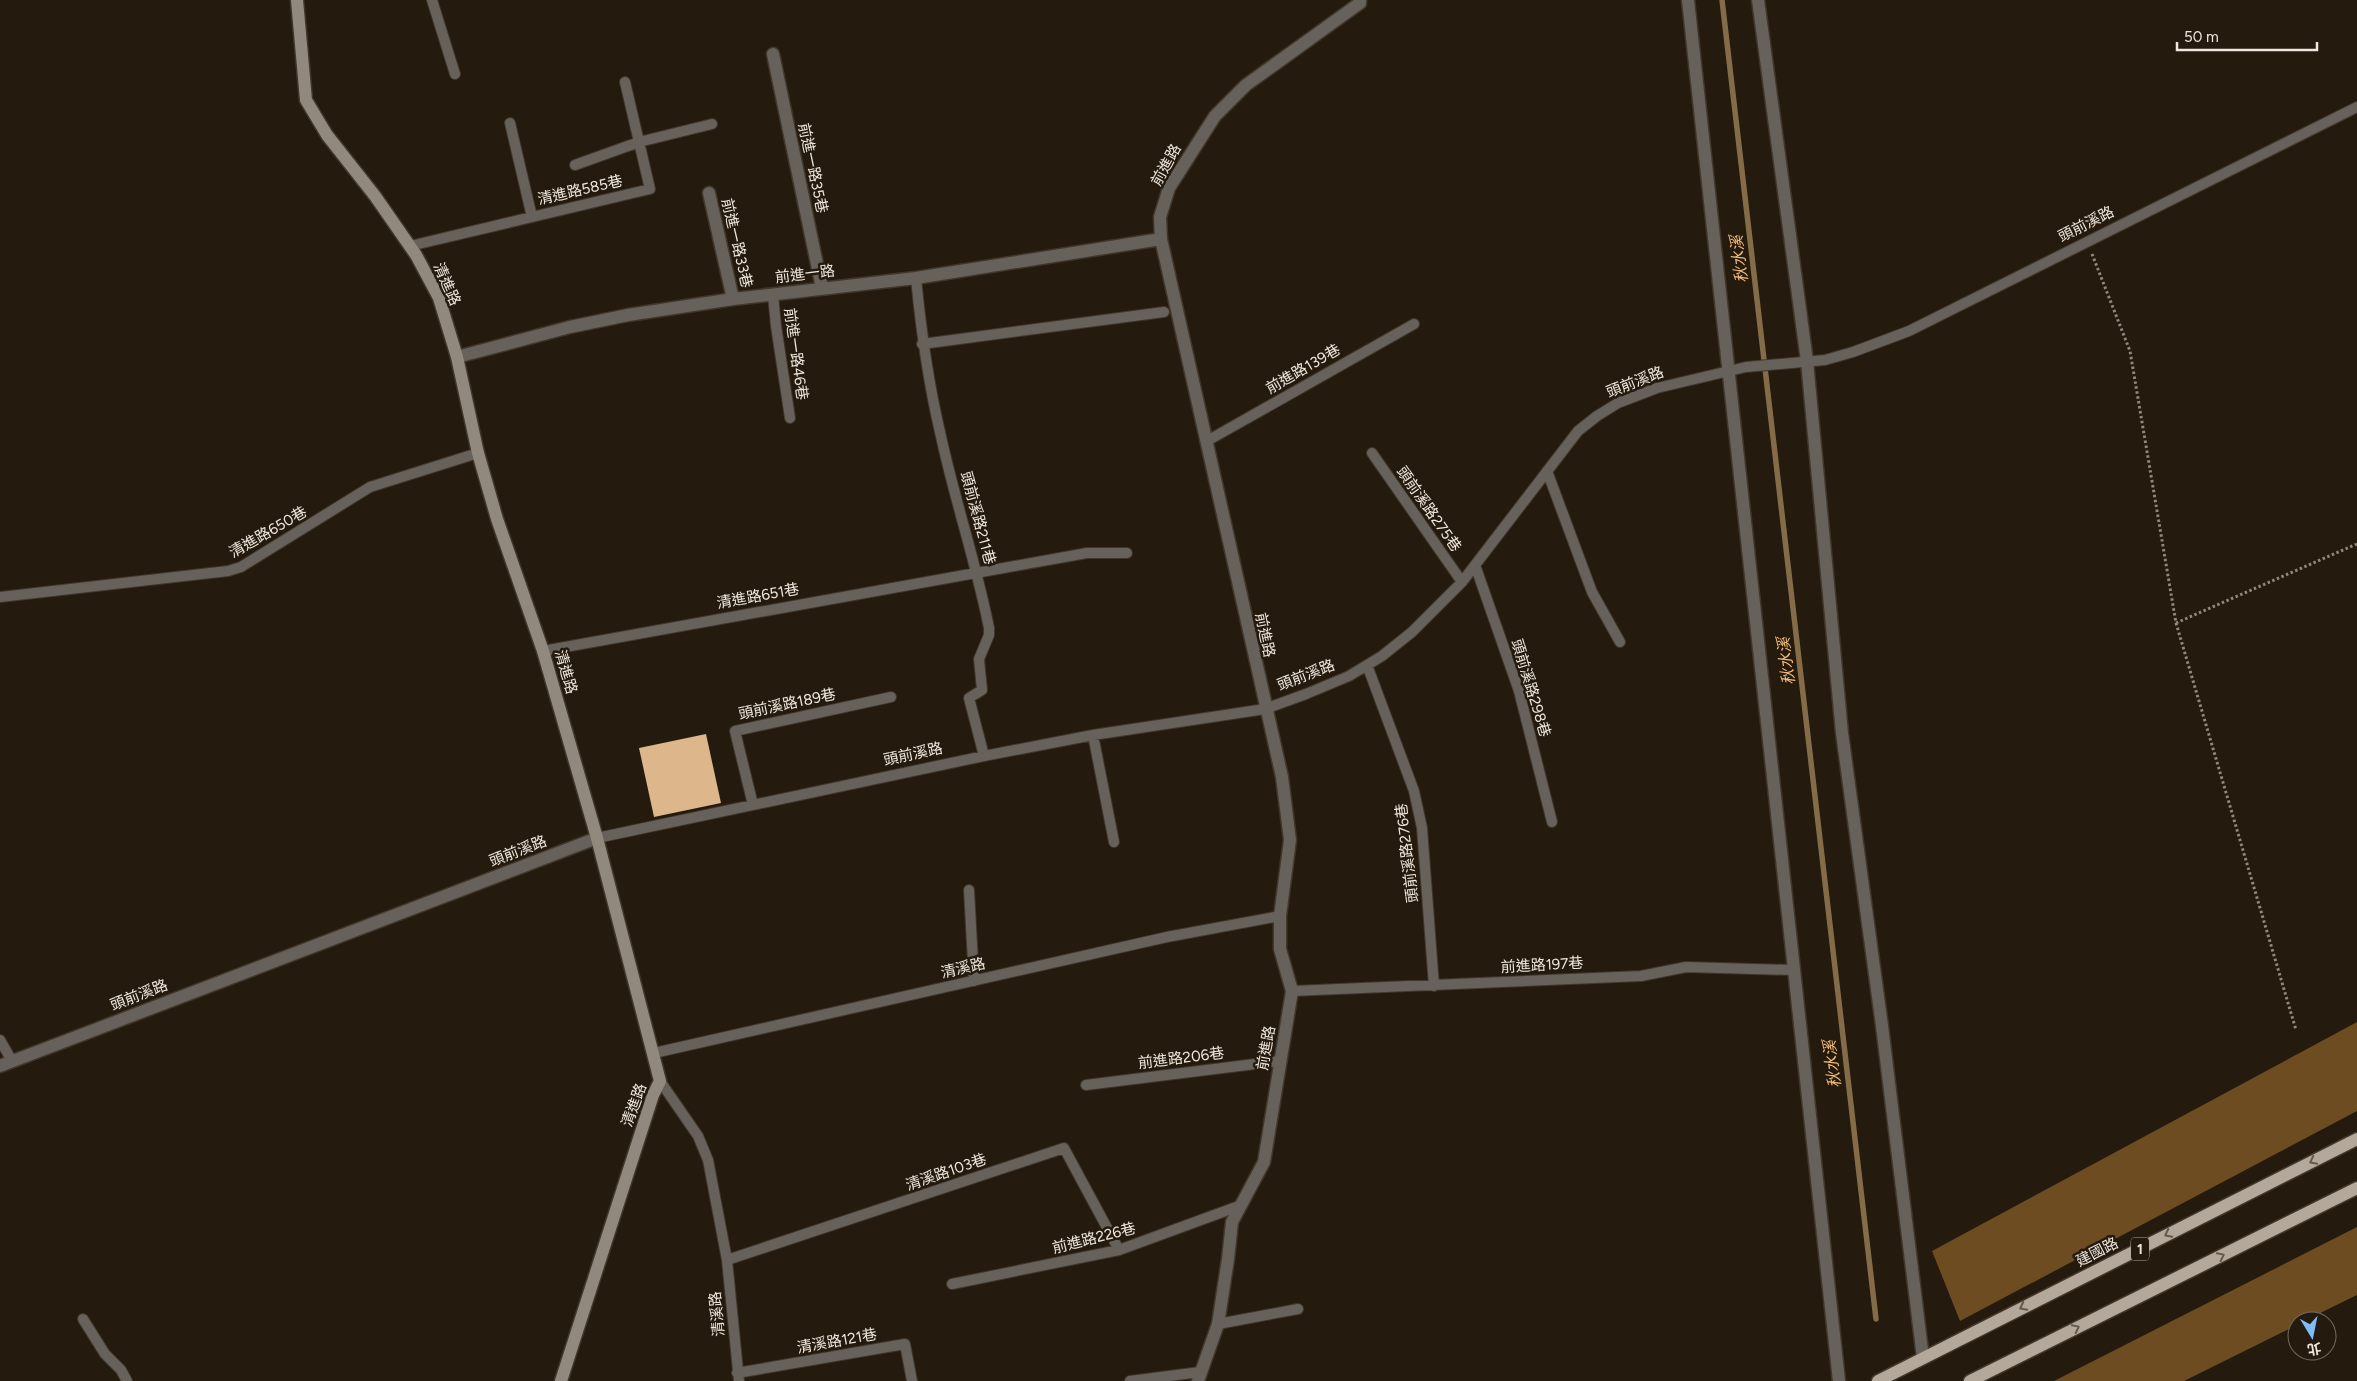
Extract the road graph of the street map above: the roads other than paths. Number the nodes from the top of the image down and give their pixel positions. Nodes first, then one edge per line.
1 (296, 0) edge
2 (432, 0) edge
3 (1688, 0) edge
4 (1758, 0) edge
5 (1361, 1) edge
6 (773, 54) dead end
7 (454, 74) dead end
8 (625, 82) dead end
9 (2357, 107) edge
10 (510, 123) dead end
11 (712, 124) dead end
12 (639, 142) junction
13 (575, 165) dead end
14 (710, 193) dead end
15 (532, 217) junction
16 (1161, 239) junction
17 (410, 246) junction
18 (916, 278) junction
19 (822, 288) junction
20 (773, 294) junction
21 (733, 299) junction
22 (1164, 312) dead end
23 (1414, 324) dead end
24 (922, 344) junction
25 (457, 356) junction
26 (1804, 362) junction
27 (1727, 371) junction
28 (790, 418) dead end
29 (1207, 441) junction
30 (1372, 453) dead end
31 (478, 454) junction
32 (1547, 471) junction
33 (1127, 554) dead end
34 (1475, 565) junction
35 (978, 572) junction
36 (1462, 582) junction
37 (0, 597) edge
38 (1620, 642) dead end
39 (543, 651) junction
40 (1367, 665) junction
41 (891, 697) dead end
42 (1265, 709) junction
43 (1093, 735) junction
44 (984, 756) junction
45 (753, 805) junction
46 (1552, 822) dead end
47 (597, 838) junction
48 (1114, 842) dead end
49 (969, 890) dead end
50 (1280, 916) junction
51 (1793, 970) junction
52 (974, 981) junction
53 (1434, 986) junction
54 (1292, 991) junction
55 (0, 1040) edge
56 (654, 1053) junction
57 (1279, 1061) junction
58 (6, 1063) edge
59 (660, 1080) junction
60 (1086, 1085) dead end
61 (2357, 1140) edge
62 (2357, 1188) edge
63 (1239, 1206) junction
64 (1119, 1250) junction
65 (728, 1260) junction
66 (952, 1284) dead end
67 (1298, 1310) dead end
68 (83, 1319) dead end
69 (1218, 1324) junction
70 (1923, 1358) junction
71 (738, 1377) edge
72 (1199, 1377) edge
73 (127, 1381) edge
74 (561, 1381) edge
75 (912, 1381) edge
76 (1130, 1381) edge
77 (1839, 1381) edge
78 (1878, 1381) edge
79 (1970, 1381) edge

1 - 17 street, 清進路
2 - 7 lane
3 - 27 street
4 - 26 street
5 - 16 street, 前進路
6 - 19 street, 前進一路35巷
8 - 12 lane, 清進路585巷
9 - 26 lane, 頭前溪路
10 - 15 lane
11 - 12 lane
12 - 13 lane
12 - 15 lane, 清進路585巷
14 - 21 street, 前進一路33巷
15 - 17 lane, 清進路585巷
16 - 18 street, 前進一路
16 - 29 street, 前進路
17 - 25 street, 清進路
18 - 19 street, 前進一路
18 - 24 lane, 頭前溪路211巷
19 - 20 street, 前進一路
20 - 21 street, 前進一路
20 - 28 lane, 前進一路46巷
21 - 25 street, 前進一路
22 - 24 lane
23 - 29 lane, 前進路139巷
24 - 35 lane, 頭前溪路211巷
25 - 31 street, 清進路
26 - 27 lane, 頭前溪路
26 - 70 street
27 - 32 lane, 頭前溪路
27 - 51 street
29 - 42 street, 前進路
30 - 36 lane, 頭前溪路275巷
31 - 37 lane, 清進路650巷
31 - 39 street, 清進路
32 - 34 lane, 頭前溪路
32 - 38 lane
33 - 35 lane, 清進路651巷
34 - 36 lane, 頭前溪路
34 - 46 lane, 頭前溪路298巷
35 - 39 lane, 清進路651巷
35 - 44 lane, 頭前溪路211巷
36 - 40 lane, 頭前溪路
39 - 47 street, 清進路
40 - 42 lane, 頭前溪路
40 - 53 lane, 頭前溪路276巷
41 - 45 lane, 頭前溪路189巷
42 - 43 lane, 頭前溪路
42 - 50 street, 前進路
43 - 44 lane, 頭前溪路
43 - 48 lane
44 - 45 lane, 頭前溪路
45 - 47 lane, 頭前溪路
47 - 56 street, 清進路
47 - 58 street, 頭前溪路
49 - 52 lane
50 - 52 lane, 清溪路
50 - 54 street, 前進路
51 - 53 lane, 前進路197巷
51 - 77 street
52 - 56 lane, 清溪路
53 - 54 lane, 前進路197巷
54 - 57 street, 前進路
55 - 58 lane
56 - 59 street, 清進路
57 - 60 lane, 前進路206巷
57 - 63 street, 前進路
59 - 65 lane, 清溪路
59 - 74 street, 清進路
61 -> 70 main road, 建國路 / 1
79 -> 62 main road
63 - 64 lane, 前進路226巷
63 - 69 street, 前進路
64 - 65 lane, 清溪路103巷
64 - 66 lane, 前進路226巷
65 - 71 lane, 清溪路
67 - 69 lane
68 - 73 lane
69 - 72 street, 前進路
70 - 78 main road, 建國路 / 1
71 - 75 lane, 清溪路121巷
72 - 76 lane

